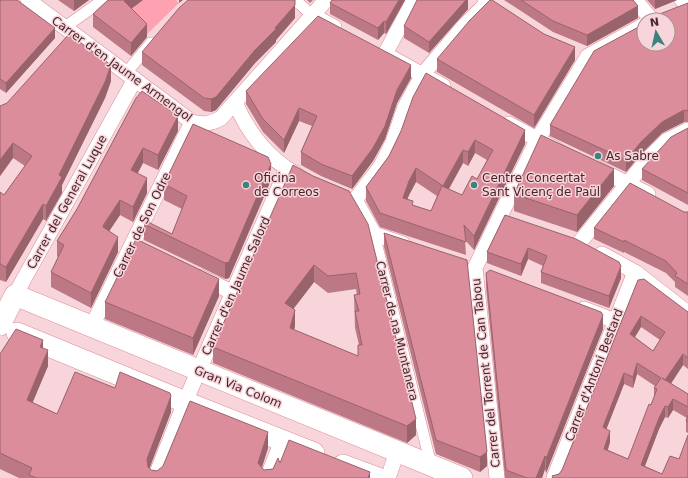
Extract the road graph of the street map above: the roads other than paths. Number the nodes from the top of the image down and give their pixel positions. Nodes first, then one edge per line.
1 (28, 0) edge
2 (103, 0) edge
3 (295, 0) edge
4 (326, 0) edge
5 (414, 0) edge
6 (635, 0) edge
7 (492, 3) edge
8 (686, 5) edge
9 (653, 12) edge
10 (671, 12) edge
11 (312, 15) junction
12 (636, 29) edge
13 (68, 30) junction
14 (160, 33) edge
15 (345, 33) edge
16 (61, 43) edge
17 (423, 74) junction
18 (131, 76) junction
19 (457, 93) edge
20 (235, 102) junction
21 (497, 117) edge
22 (192, 122) junction
23 (688, 130) edge
24 (537, 140) junction
25 (572, 157) edge
26 (586, 163) edge
27 (287, 169) junction
28 (307, 180) edge
29 (628, 183) junction
30 (341, 195) edge
31 (355, 200) junction
32 (661, 201) edge
33 (500, 216) junction
34 (515, 221) edge
35 (374, 234) junction
36 (565, 237) edge
37 (580, 242) junction
38 (417, 248) edge
39 (461, 263) edge
40 (475, 268) junction
41 (186, 270) edge
42 (635, 272) junction
43 (490, 273) edge
44 (234, 293) junction
45 (571, 304) edge
46 (5, 312) edge
47 (688, 313) edge
48 (615, 321) junction
49 (91, 328) junction
50 (199, 370) junction
51 (185, 402) junction
52 (282, 441) junction
53 (397, 452) junction
54 (430, 465) junction
55 (155, 478) edge
56 (267, 478) edge
57 (378, 478) edge
58 (388, 478) edge
59 (462, 478) edge
60 (497, 478) edge
61 (554, 478) edge

1 - 13 street, Carrer d'en Jaume Armengol
2 - 13 street
3 - 11 street
4 - 11 street, Carrer d'en Jaume Armengol
5 - 17 street
6 - 9 street
7 - 17 street
8 - 10 street
11 - 15 street
11 - 20 street, Carrer d'en Jaume Armengol
12 - 24 street
13 - 16 street
13 - 18 street, Carrer d'en Jaume Armengol
14 - 18 street
17 - 19 street
17 - 31 street
18 - 22 street, Carrer d'en Jaume Armengol
18 - 46 street, Carrer del General Luque
20 - 22 street, Carrer d'en Jaume Armengol
20 - 27 street
21 - 24 street
22 - 49 street, Carrer de Son Odre
23 - 29 street
24 - 25 street
24 - 33 street
26 - 29 street
27 - 28 street
27 - 44 street, Carrer d'en Jaume Salord
29 - 32 street
29 - 37 street
30 - 31 street
31 - 35 street, Carrer de na Muntanera
33 - 34 street
33 - 40 street
35 - 38 street
35 - 54 street, Carrer de na Muntanera
36 - 37 street
37 - 42 street
39 - 40 street
40 - 43 street
40 - 60 street, Carrer del Torrent de Can Tabou
41 - 44 street
42 - 47 street
42 - 48 street, Carrer d'Antoni Bestard
44 - 50 street, Carrer d'en Jaume Salord
45 - 48 street
46 - 49 main road, Gran Via Colom
46 - 51 main road
48 - 61 street, Carrer d'Antoni Bestard
49 - 50 main road, Gran Via Colom
50 - 51 street, Carrer d'en Jaume Salord
50 - 53 main road, Gran Via Colom
51 - 52 main road
51 - 55 street, Carrer d'en Jaume Salord
52 - 56 street
52 - 57 main road
53 - 54 main road, Gran Via Colom
53 - 58 street
54 - 59 main road, Gran Via Colom

